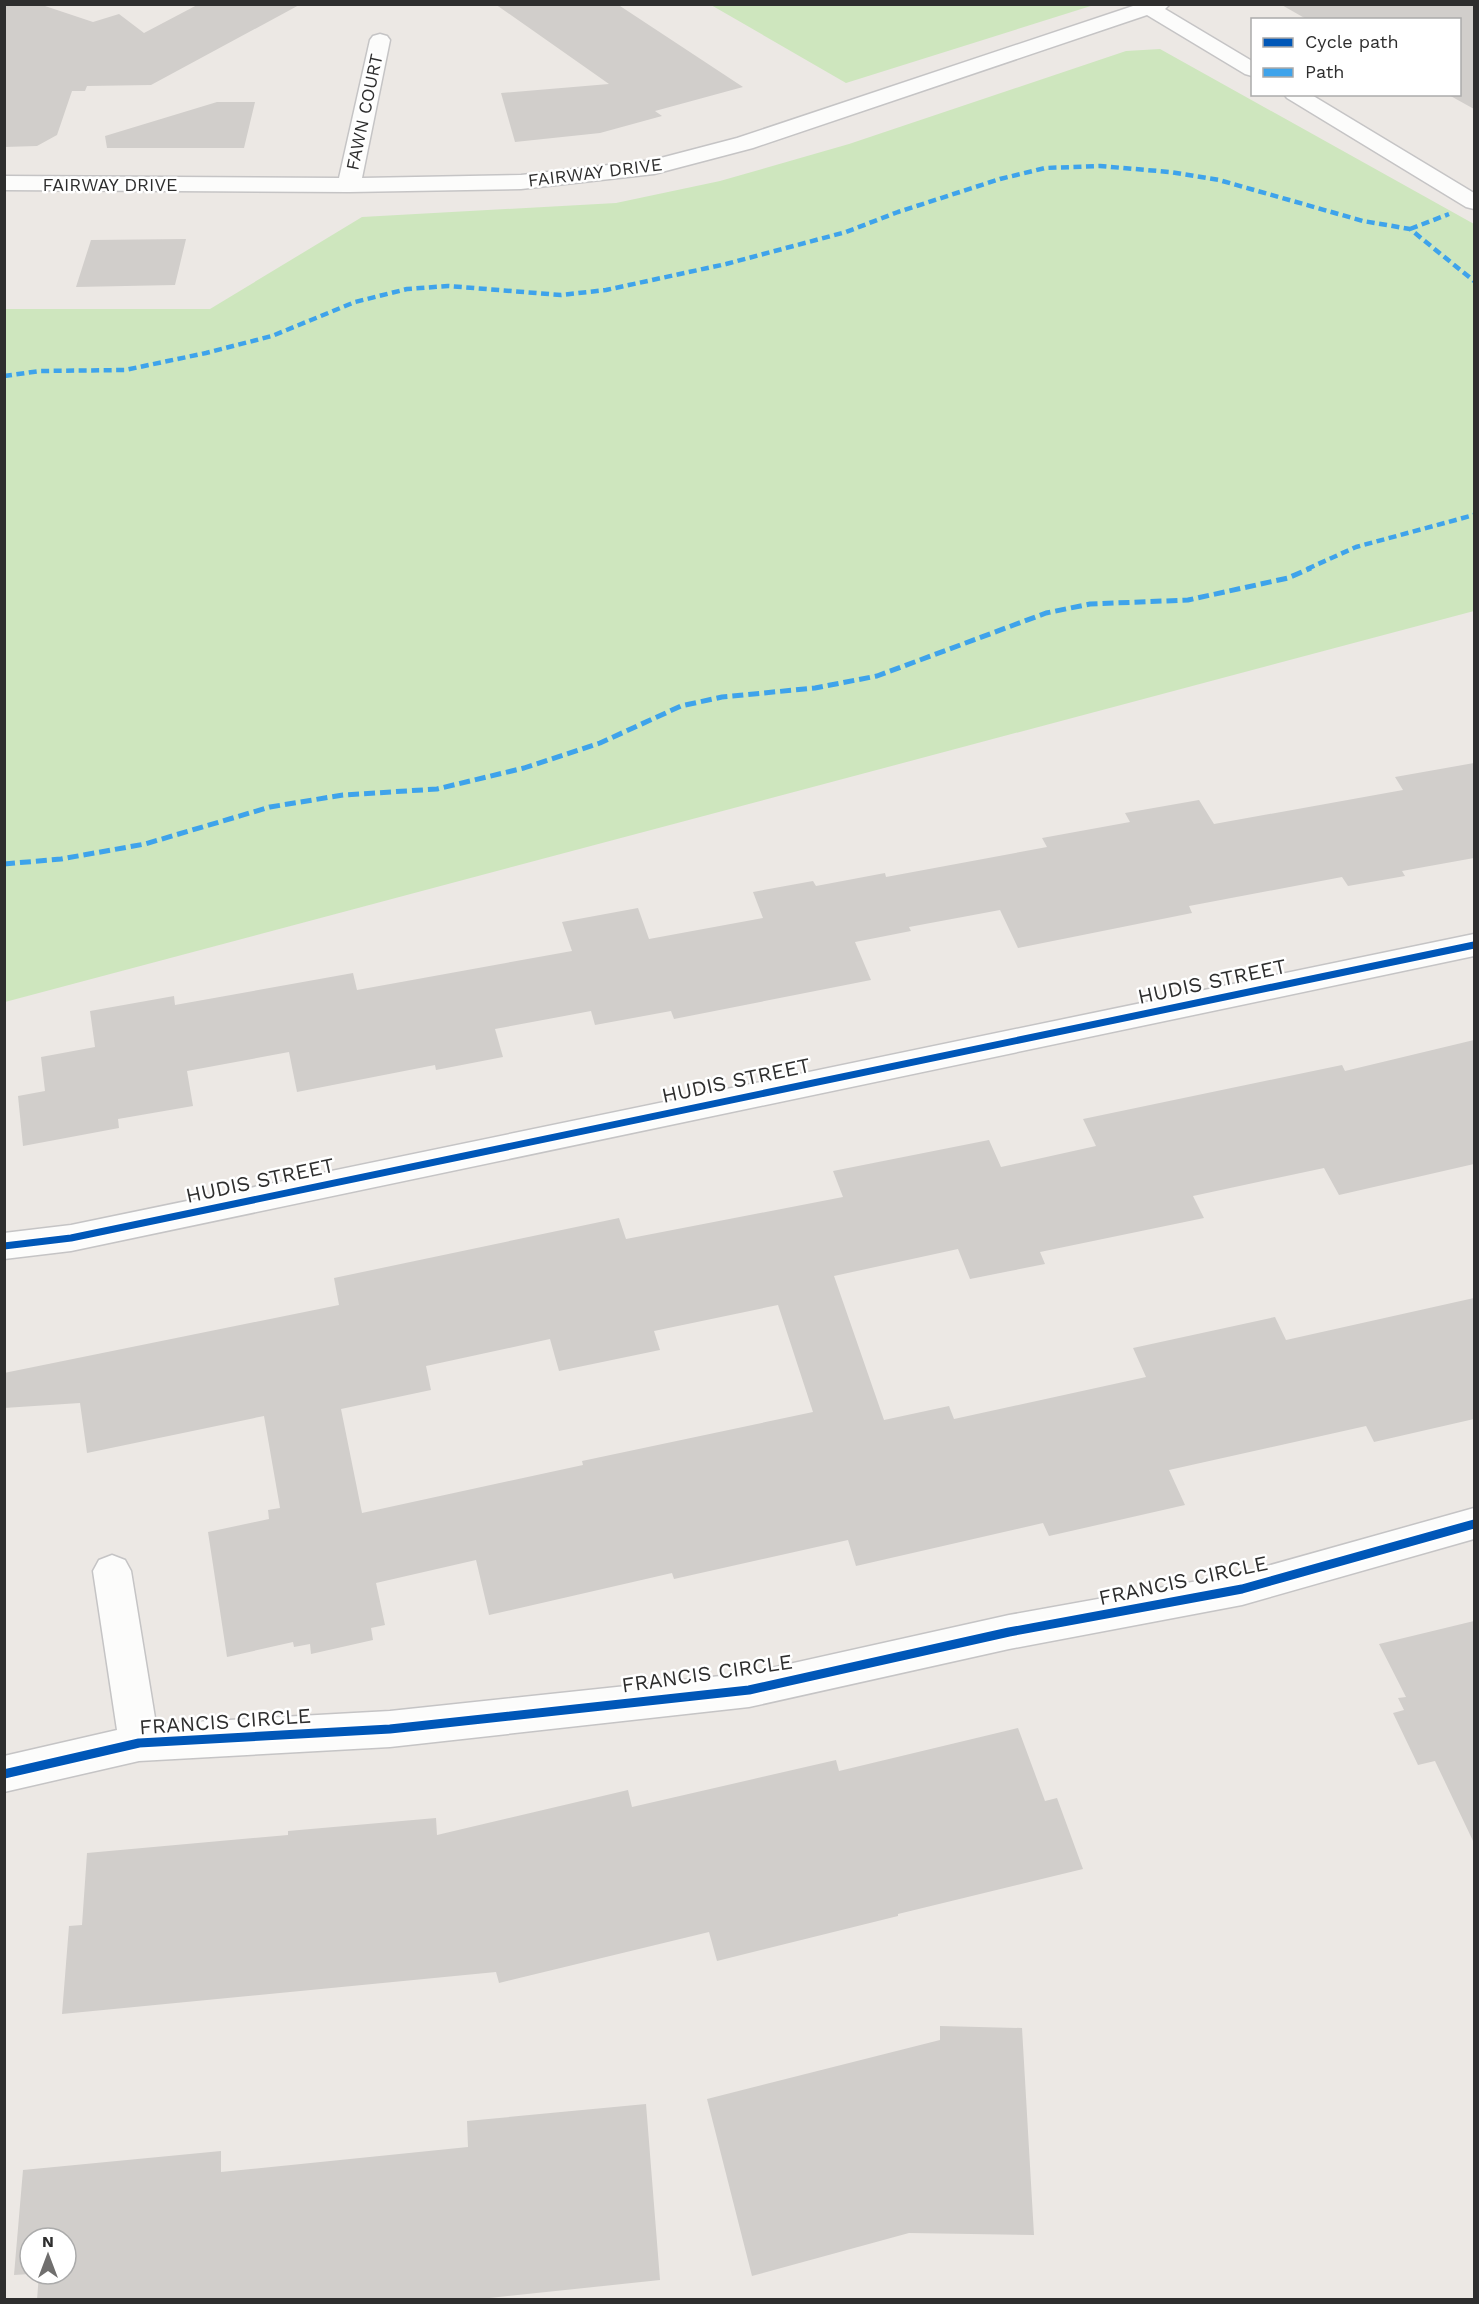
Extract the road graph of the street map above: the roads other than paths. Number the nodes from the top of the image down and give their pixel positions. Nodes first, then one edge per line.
1 (1155, 6) edge
2 (380, 40) dead end
3 (1251, 69) edge
4 (1297, 96) edge
5 (4, 183) edge
6 (349, 185) junction
7 (1474, 202) edge
8 (1474, 945) edge
9 (4, 1246) edge
10 (1474, 1524) edge
11 (112, 1571) dead end
12 (139, 1743) junction
13 (4, 1774) edge

1 - 3 street
1 - 6 street, FAIRWAY DRIVE
2 - 6 street, FAWN COURT
4 - 7 street
5 - 6 street, FAIRWAY DRIVE
8 - 9 street, HUDIS STREET
10 - 12 street, FRANCIS CIRCLE
11 - 12 street
12 - 13 street, FRANCIS CIRCLE

